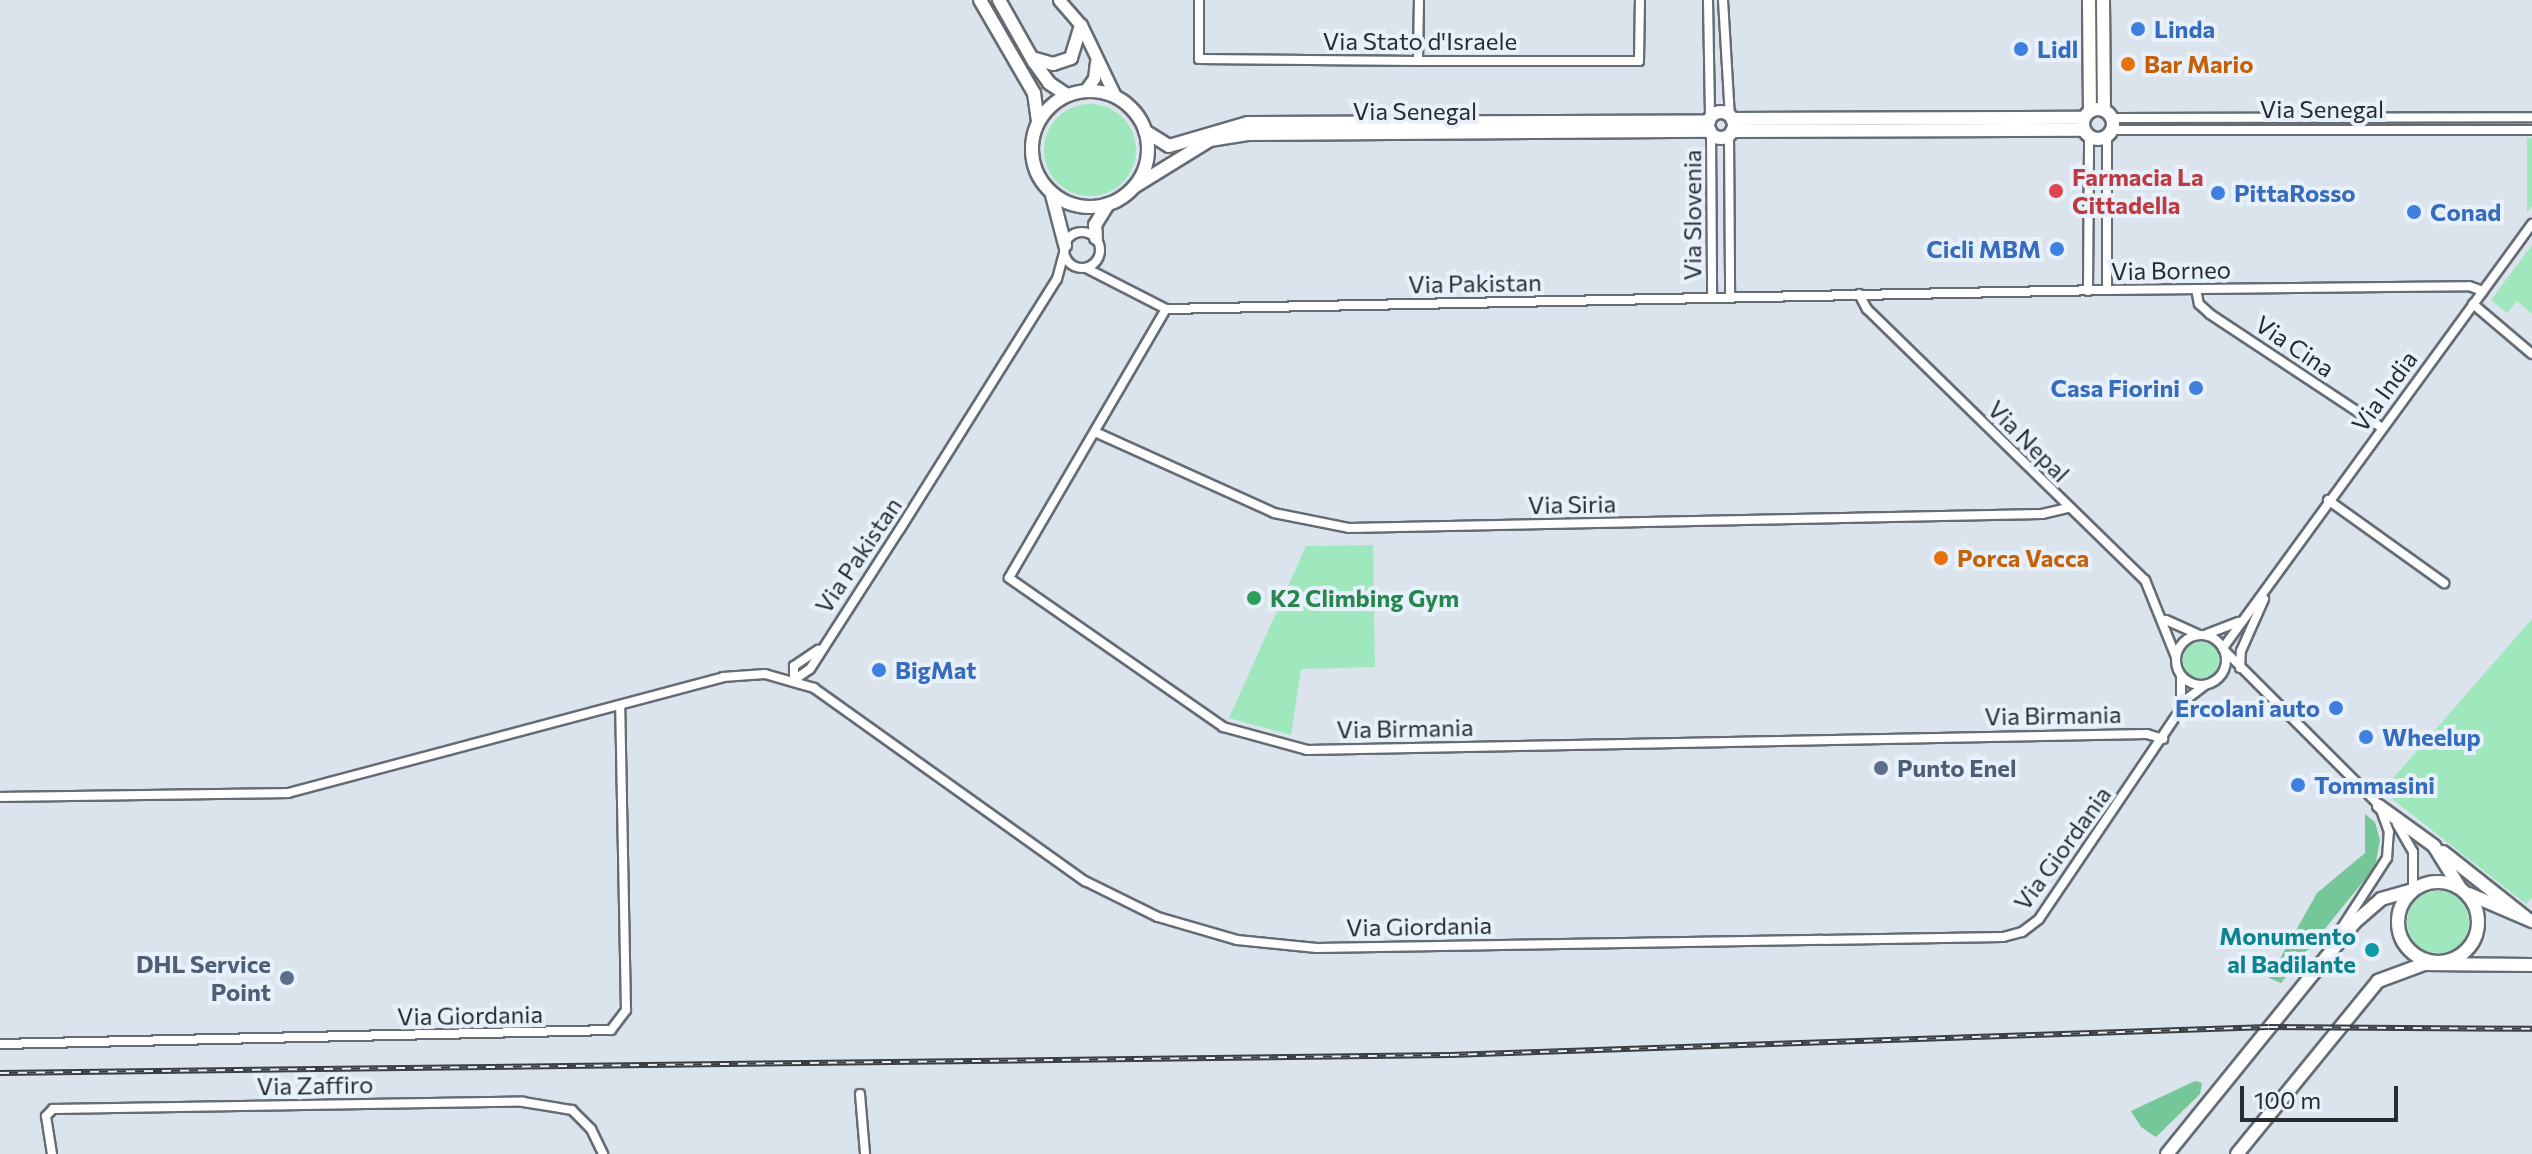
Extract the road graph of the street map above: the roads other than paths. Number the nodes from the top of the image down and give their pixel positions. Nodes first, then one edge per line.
1 (980, 0) edge
2 (999, 0) edge
3 (1059, 0) edge
4 (1199, 0) edge
5 (1419, 0) edge
6 (1640, 0) edge
7 (1708, 0) edge
8 (1723, 0) edge
9 (2089, 0) edge
10 (2103, 0) edge
11 (1081, 25) junction
12 (1032, 58) junction
13 (1096, 58) junction
14 (1418, 61) junction
15 (1085, 91) junction
16 (1067, 95) junction
17 (1115, 96) junction
18 (2532, 117) edge
19 (1038, 122) junction
20 (2098, 123) junction
21 (1731, 125) junction
22 (1710, 126) junction
23 (2532, 130) edge
24 (1145, 131) junction
25 (1134, 187) junction
26 (1050, 192) junction
27 (1108, 204) junction
28 (2532, 224) edge
29 (1096, 238) junction
30 (1064, 248) junction
31 (1097, 260) junction
32 (1083, 268) junction
33 (1101, 273) junction
34 (1057, 279) junction
35 (2196, 289) junction
36 (2107, 290) junction
37 (2088, 291) junction
38 (2483, 291) junction
39 (1859, 294) junction
40 (1712, 297) junction
41 (1730, 297) junction
42 (2473, 304) junction
43 (1166, 309) junction
44 (2532, 354) edge
45 (2382, 428) junction
46 (1095, 432) junction
47 (2328, 500) junction
48 (2068, 508) junction
49 (2444, 583) dead end
50 (2271, 584) junction
51 (2165, 620) junction
52 (2243, 620) junction
53 (2203, 635) junction
54 (819, 649) junction
55 (2224, 649) junction
56 (2176, 657) junction
57 (794, 666) junction
58 (810, 669) junction
59 (2240, 670) junction
60 (2180, 674) junction
61 (774, 675) junction
62 (2220, 677) junction
63 (2247, 678) junction
64 (794, 680) junction
65 (2205, 685) junction
66 (814, 688) junction
67 (620, 705) junction
68 (2181, 708) junction
69 (2163, 739) junction
70 (0, 797) edge
71 (2379, 806) junction
72 (2434, 846) junction
73 (2413, 890) junction
74 (2463, 890) junction
75 (2528, 919) edge
76 (2319, 963) junction
77 (2442, 963) junction
78 (2532, 965) edge
79 (0, 1044) edge
80 (860, 1094) dead end
81 (52, 1154) edge
82 (603, 1154) edge
83 (865, 1154) edge
84 (2167, 1154) edge
85 (2237, 1154) edge

1 - 19 main road
2 - 12 main road
3 - 11 street
4 - 14 street, Via Stato d'Israele
5 - 14 street
6 - 14 street, Via Stato d'Israele
7 - 22 street, Via Slovenia
8 - 21 street, Via Slovenia
9 - 20 main road
10 - 20 main road
11 - 12 main road
11 - 13 street
12 - 16 main road
13 - 15 street
13 - 17 street
15 - 16 main road
15 - 17 main road
16 - 19 main road
17 - 24 main road
18 - 20 street, Via Senegal
19 - 26 main road
20 - 21 main road, Via Senegal
20 - 23 street, Via Senegal
20 - 36 street
20 - 37 street
21 - 22 main road
21 - 22 main road
21 - 41 street, Via Slovenia
22 - 24 main road, Via Senegal
22 - 25 main road, Via Senegal
22 - 40 street, Via Slovenia
24 - 25 main road
25 - 27 main road
26 - 27 main road
26 - 30 main road
27 - 29 main road
28 - 38 street, Via India
29 - 30 street
29 - 31 street
30 - 32 street
30 - 34 street
31 - 32 street
31 - 33 street
32 - 33 street
32 - 34 street
33 - 43 street
34 - 54 street, Via Pakistan
35 - 36 street, Via Borneo
35 - 38 street, Via Borneo
35 - 45 street, Via Cina
36 - 37 street, Via Borneo
37 - 39 street, Via Borneo
38 - 42 street, Via India
39 - 41 street, Via Pakistan
39 - 48 street, Via Nepal
40 - 41 street, Via Pakistan
40 - 43 street, Via Pakistan
42 - 44 street
42 - 45 street, Via India
43 - 46 street, Via Birmania
45 - 47 street, Via India
46 - 48 street, Via Siria
46 - 69 street, Via Birmania
47 - 49 street
47 - 50 street, Via India
48 - 51 street, Via Nepal
50 - 52 street, Via India
50 - 59 street, Via India
51 - 53 street
51 - 56 street, Via Nepal
52 - 53 street
52 - 55 street, Via India
53 - 55 street
53 - 56 street
54 - 57 street, Via Pakistan
54 - 58 street, Via Pakistan
55 - 59 street
55 - 62 street
56 - 60 street, Via Nepal
57 - 61 street, Via Pakistan
57 - 64 street
58 - 64 street
58 - 66 street
59 - 63 street
60 - 65 street
60 - 68 street
61 - 64 street, Via Giordania
61 - 67 street, Via Giordania
62 - 63 street
62 - 65 street
63 - 71 street
64 - 66 street, Via Giordania
65 - 68 street, Via Giordania
66 - 69 street, Via Giordania
67 - 70 street, Via Giordania
67 - 79 street, Via Giordania
68 - 69 street, Via Giordania
71 - 72 main road
71 - 73 street
71 - 76 street
72 - 74 main road
72 - 75 main road
73 - 74 main road
73 - 76 main road
73 - 77 main road
74 - 75 main road
74 - 77 main road
76 - 84 main road
77 - 78 main road
77 - 85 main road
80 - 83 street
81 - 82 street, Via Zaffiro

